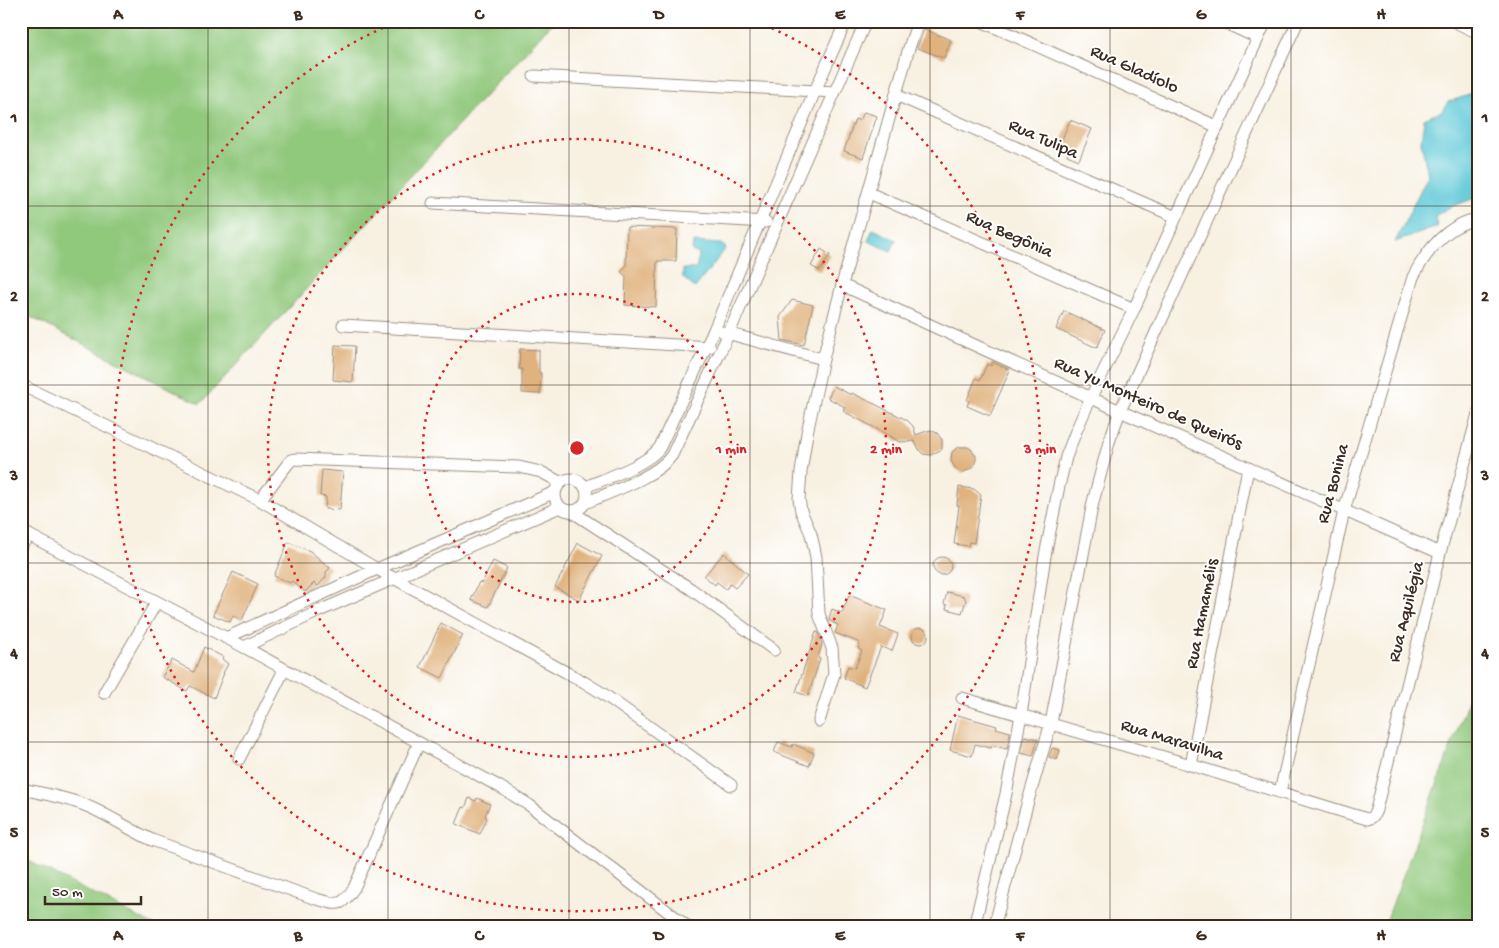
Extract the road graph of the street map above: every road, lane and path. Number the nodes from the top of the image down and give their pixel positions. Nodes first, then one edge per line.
1 (846, 21) edge
2 (866, 21) edge
3 (918, 21) edge
4 (981, 21) edge
5 (1221, 21) edge
6 (1266, 21) edge
7 (1298, 21) edge
8 (1453, 21) edge
9 (1478, 33) edge
10 (1258, 38) junction
11 (534, 76) dead end
12 (815, 91) junction
13 (835, 92) junction
14 (896, 95) junction
15 (1218, 126) junction
16 (869, 193) junction
17 (433, 202) dead end
18 (1176, 217) junction
19 (1478, 219) edge
20 (760, 220) junction
21 (777, 224) junction
22 (842, 285) junction
23 (1134, 308) junction
24 (343, 325) dead end
25 (714, 330) junction
26 (728, 334) junction
27 (706, 346) junction
28 (721, 349) junction
29 (823, 359) junction
30 (21, 384) edge
31 (1091, 397) junction
32 (1120, 412) junction
33 (1478, 414) edge
34 (1248, 468) junction
35 (558, 487) junction
36 (585, 487) junction
37 (260, 500) junction
38 (585, 503) junction
39 (566, 509) junction
40 (1344, 511) junction
41 (25, 533) edge
42 (21, 546) edge
43 (1440, 553) junction
44 (377, 569) junction
45 (395, 579) junction
46 (156, 603) junction
47 (226, 638) junction
48 (244, 647) junction
49 (774, 650) dead end
50 (284, 670) junction
51 (104, 693) dead end
52 (962, 698) dead end
53 (1022, 715) junction
54 (819, 721) dead end
55 (1051, 723) junction
56 (419, 743) junction
57 (240, 759) dead end
58 (1192, 765) junction
59 (731, 785) dead end
60 (21, 789) edge
61 (1280, 792) junction
62 (1006, 794) junction
63 (1028, 801) junction
64 (1371, 818) joint
65 (688, 927) edge
66 (974, 927) edge
67 (994, 927) edge

1 - 12 street
2 - 13 street
3 - 14 street
4 - 15 street, Rua Gladíolo
5 - 10 street
6 - 10 street
7 - 32 street
8 - 9 street
10 - 15 street
11 - 12 street
12 - 13 street
12 - 20 street
13 - 21 street
14 - 16 street
14 - 18 street, Rua Tulipa
15 - 18 street
16 - 22 street
16 - 23 street, Rua Begônia
17 - 20 street
18 - 23 street
19 - 40 street, Rua Bonina
20 - 21 street
20 - 25 street
21 - 26 street
22 - 29 street
22 - 31 street, Rua Yu Monteiro de Queirós
23 - 31 street
24 - 27 street
25 - 26 street
25 - 27 street
26 - 28 street
26 - 29 street
27 - 28 street
27 - 36 street
28 - 38 street
29 - 54 street
30 - 37 street
31 - 32 street, Rua Yu Monteiro de Queirós
31 - 53 street
32 - 34 street, Rua Yu Monteiro de Queirós
32 - 55 street
33 - 43 street, Rua Aquilégia
34 - 40 street, Rua Yu Monteiro de Queirós
34 - 58 street, Rua Hamamélis
35 - 36 street
35 - 37 street
35 - 39 street
35 - 44 street
36 - 38 street
37 - 44 street
38 - 39 street
39 - 45 street
39 - 49 street
40 - 43 street, Rua Yu Monteiro de Queirós
40 - 61 street, Rua Bonina
41 - 42 street
41 - 46 street
43 - 64 street, Rua Aquilégia
44 - 45 street
44 - 47 street
45 - 48 street
45 - 59 street
46 - 47 street
46 - 51 street
47 - 48 street
48 - 50 street
50 - 56 street
50 - 57 street
52 - 53 street, Rua Maravilha
53 - 55 street, Rua Maravilha
53 - 62 street
55 - 58 street, Rua Maravilha
55 - 63 street
56 - 60 street
56 - 65 street
58 - 61 street, Rua Maravilha
61 - 64 street, Rua Maravilha
62 - 63 street
62 - 66 street
63 - 67 street

